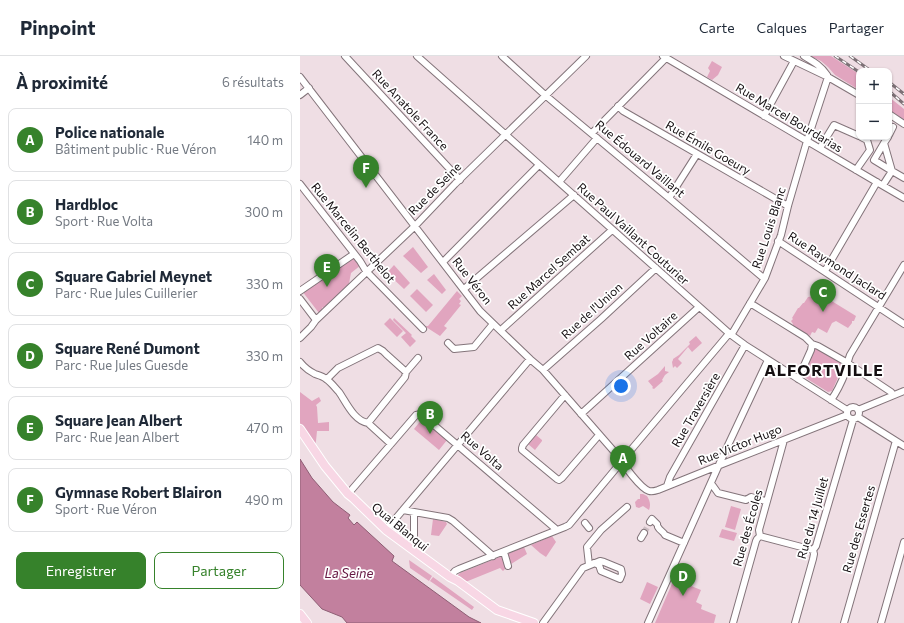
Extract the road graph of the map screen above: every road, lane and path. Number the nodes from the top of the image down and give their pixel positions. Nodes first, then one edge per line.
1 (345, 56) edge
2 (416, 56) edge
3 (502, 56) edge
4 (586, 56) edge
5 (784, 56) edge
6 (804, 56) edge
7 (664, 57) edge
8 (794, 61) junction
9 (828, 76) junction
10 (300, 77) edge
11 (309, 88) junction
12 (856, 93) edge
13 (300, 95) edge
14 (545, 95) junction
15 (618, 106) junction
16 (764, 116) junction
17 (892, 116) edge
18 (904, 124) edge
19 (856, 134) edge
20 (506, 135) junction
21 (594, 135) junction
22 (867, 140) edge
23 (886, 140) edge
24 (807, 141) junction
25 (884, 143) junction
26 (820, 148) junction
27 (697, 154) junction
28 (540, 165) junction
29 (856, 170) junction
30 (892, 171) junction
31 (904, 178) edge
32 (460, 180) junction
33 (559, 182) junction
34 (300, 184) edge
35 (880, 184) junction
36 (574, 196) junction
37 (669, 198) junction
38 (904, 198) edge
39 (788, 206) junction
40 (415, 226) junction
41 (612, 230) junction
42 (778, 241) junction
43 (354, 254) junction
44 (443, 262) junction
45 (904, 265) edge
46 (656, 268) junction
47 (366, 271) junction
48 (825, 271) junction
49 (765, 278) junction
50 (464, 289) junction
51 (300, 291) edge
52 (300, 299) edge
53 (750, 304) junction
54 (699, 307) junction
55 (879, 307) junction
56 (316, 320) junction
57 (494, 324) junction
58 (904, 324) edge
59 (423, 329) dead end
60 (501, 330) junction
61 (730, 334) junction
62 (300, 338) edge
63 (448, 344) dead end
64 (812, 344) junction
65 (745, 345) junction
66 (418, 358) dead end
67 (530, 359) junction
68 (768, 360) junction
69 (300, 362) edge
70 (847, 363) junction
71 (543, 370) junction
72 (406, 372) junction
73 (327, 379) junction
74 (798, 379) junction
75 (904, 391) edge
76 (565, 395) junction
77 (893, 395) junction
78 (831, 400) junction
79 (858, 410) junction
80 (847, 412) junction
81 (581, 414) junction
82 (856, 418) junction
83 (368, 423) junction
84 (300, 429) edge
85 (300, 434) edge
86 (599, 435) junction
87 (784, 440) junction
88 (896, 441) junction
89 (391, 444) junction
90 (458, 445) junction
91 (904, 446) edge
92 (622, 462) junction
93 (720, 465) junction
94 (332, 476) junction
95 (642, 486) joint
96 (667, 486) junction
97 (713, 486) dead end
98 (710, 493) dead end
99 (718, 493) junction
100 (348, 494) junction
101 (765, 501) dead end
102 (628, 508) dead end
103 (403, 510) junction
104 (414, 512) junction
105 (650, 522) dead end
106 (386, 530) junction
107 (557, 530) junction
108 (760, 536) junction
109 (904, 542) edge
110 (684, 543) junction
111 (414, 550) junction
112 (812, 550) junction
113 (504, 552) junction
114 (493, 556) junction
115 (592, 564) junction
116 (508, 566) dead end
117 (447, 575) junction
118 (300, 614) edge
119 (531, 622) edge
120 (307, 623) edge
121 (543, 623) edge
122 (648, 623) edge
123 (733, 623) edge
124 (795, 623) edge
125 (844, 623) edge
126 (881, 623) edge

1 - 32 street, Rue Anatole France
2 - 20 street, Rue Paul Vaillant Couturier
3 - 14 street, Rue Édouard Vaillant
4 - 14 street, Rue de Seine
5 - 8 street
6 - 9 street
7 - 15 street
7 - 16 street, Rue Marcel Bourdarias
8 - 9 street
8 - 16 street
9 - 12 street
9 - 24 street, Rue Louis Blanc
10 - 11 street, Rue Véron
11 - 13 street
11 - 40 street, Rue Véron
14 - 20 street, Rue de Seine
14 - 21 street, Rue Édouard Vaillant
15 - 21 street
15 - 27 street, Rue Émile Goeury
16 - 24 street, Rue Marcel Bourdarias
17 - 18 street
19 - 26 street
20 - 28 street, Rue Paul Vaillant Couturier
20 - 32 street, Rue de Seine
21 - 33 street
21 - 37 street, Rue Édouard Vaillant
22 - 29 street
23 - 25 street
24 - 26 street, Rue Marcel Bourdarias
24 - 39 street, Rue Louis Blanc
25 - 30 street
25 - 30 street
26 - 29 street, Rue Marcel Bourdarias
27 - 37 street
27 - 39 street, Rue Émile Goeury
28 - 33 street, Rue Paul Vaillant Couturier
28 - 44 street
29 - 35 street, Rue Marcel Bourdarias
30 - 31 street
30 - 35 street
32 - 40 street, Rue de Seine
33 - 36 street, Rue Paul Vaillant Couturier
34 - 43 street, Rue Marcelin Berthelot
35 - 38 street, Rue Marcel Bourdarias
35 - 48 street
36 - 41 street, Rue Paul Vaillant Couturier
36 - 50 street
37 - 49 street, Rue Édouard Vaillant
39 - 42 street, Rue Louis Blanc
40 - 44 street, Rue Véron
40 - 47 street, Rue de Seine
41 - 46 street, Rue Paul Vaillant Couturier
41 - 60 street, Rue Marcel Sembat
42 - 48 street, Rue Raymond Jaclard
42 - 49 street, Rue Louis Blanc
43 - 47 street, Rue Marcelin Berthelot
43 - 51 street
44 - 50 street, Rue Véron
45 - 55 street
46 - 54 street, Rue Paul Vaillant Couturier
46 - 71 street, Rue de l'Union
47 - 56 street, Rue de Seine
47 - 59 street, Rue Marcelin Berthelot
48 - 55 street, Rue Raymond Jaclard
49 - 53 street, Rue Louis Blanc
50 - 57 street, Rue Véron
52 - 56 street
53 - 61 street, Rue Louis Blanc
53 - 64 street
54 - 61 street, Rue Paul Vaillant Couturier
54 - 81 street, Rue Voltaire
55 - 58 street, Rue Raymond Jaclard
55 - 70 street
56 - 62 street, Rue de Seine
57 - 60 street, Rue Véron
57 - 63 street
60 - 67 street, Rue Véron
61 - 65 street, Rue Paul Vaillant Couturier
61 - 92 street, Rue Louis Blanc
64 - 70 street
64 - 74 street
65 - 68 street, Rue Paul Vaillant Couturier
65 - 96 street, Rue Traversière
66 - 72 street
67 - 71 street, Rue Véron
67 - 90 street
68 - 74 street, Rue Paul Vaillant Couturier
68 - 93 street
69 - 73 street
70 - 77 street
70 - 78 street
71 - 76 street, Rue Véron
72 - 73 street
72 - 83 street
73 - 83 street
74 - 78 street, Rue Paul Vaillant Couturier
75 - 77 street
76 - 81 street, Rue Véron
76 - 86 street
77 - 79 street
78 - 80 street, Rue Paul Vaillant Couturier
79 - 80 street
79 - 82 street
80 - 82 street
80 - 87 street, Rue Victor Hugo
81 - 86 street, Rue Véron
82 - 88 street
82 - 112 street, Rue du 14 Juillet
83 - 89 street
84 - 94 main road, Quai Blanqui
85 - 94 main road, Quai Blanqui
86 - 92 street, Rue Véron
87 - 93 street, Rue Victor Hugo
87 - 108 street, Rue des Écoles
88 - 91 street
88 - 125 street, Rue des Essertes
89 - 90 street, Rue Volta
89 - 100 street, Rue Volta
90 - 103 street
90 - 107 street, Rue Volta
92 - 95 street, Rue Véron
92 - 107 street, Rue Louis Blanc
93 - 96 street, Rue Victor Hugo
93 - 110 street
94 - 100 main road, Quai Blanqui
95 - 96 street, Rue Victor Hugo
97 - 99 street
98 - 99 street
99 - 101 street
100 - 106 main road, Quai Blanqui
100 - 117 main road, Quai Blanqui
102 - 115 street
103 - 104 street
103 - 106 street
104 - 111 street
104 - 114 street
105 - 110 street
106 - 111 main road, Quai Blanqui
107 - 113 street, Rue Louis Blanc
108 - 112 street
108 - 123 street, Rue des Écoles
109 - 126 street
110 - 122 street
111 - 117 main road, Quai Blanqui
112 - 124 street, Rue du 14 Juillet
113 - 114 street, Rue Louis Blanc
113 - 116 street
114 - 117 street, Rue Louis Blanc
115 - 115 street
115 - 121 street
117 - 119 main road, Quai Blanqui
118 - 120 main road

